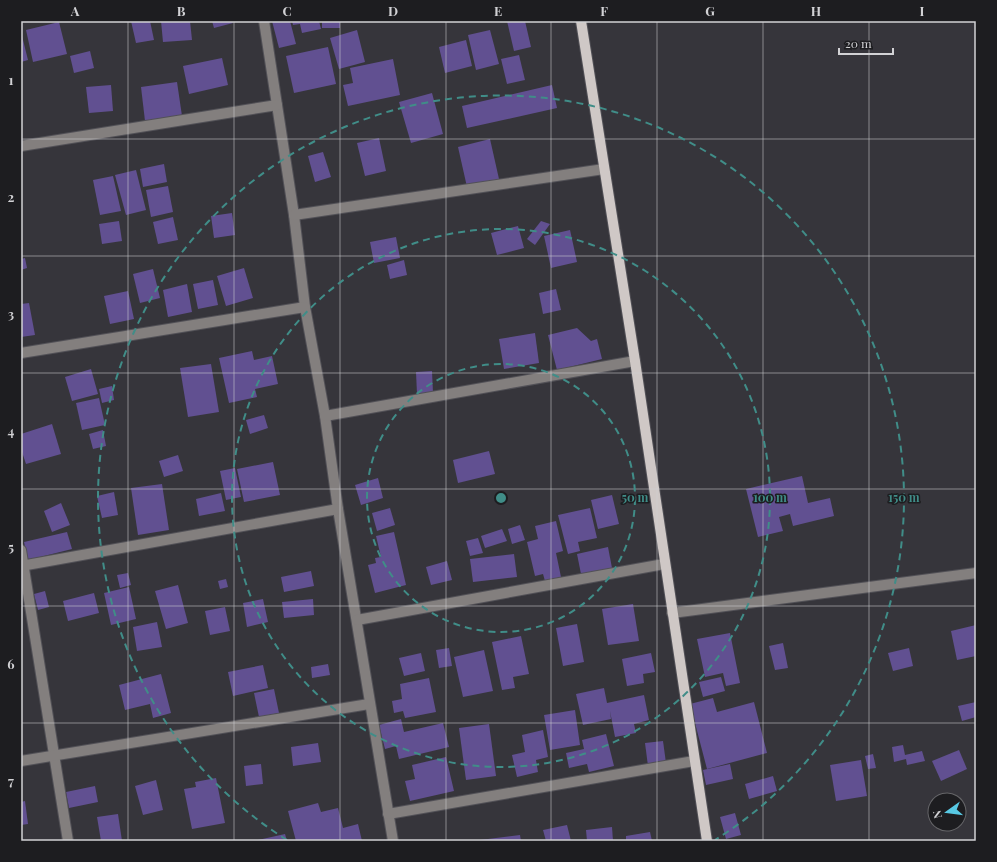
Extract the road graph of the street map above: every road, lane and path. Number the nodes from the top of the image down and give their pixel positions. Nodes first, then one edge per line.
1 (264, 21) edge
2 (581, 21) edge
3 (277, 105) junction
4 (21, 146) edge
5 (604, 169) junction
6 (294, 215) junction
7 (305, 307) junction
8 (21, 353) edge
9 (635, 361) junction
10 (325, 416) junction
11 (338, 509) junction
12 (21, 550) edge
13 (664, 564) junction
14 (22, 565) edge
15 (976, 573) edge
16 (672, 614) junction
17 (357, 620) junction
18 (369, 704) junction
19 (54, 755) junction
20 (21, 761) edge
21 (694, 761) junction
22 (388, 814) junction
23 (68, 841) edge
24 (393, 841) edge
25 (707, 841) edge

1 - 3 street
2 - 5 main road
3 - 4 street
3 - 6 street
5 - 6 street
5 - 9 main road
6 - 7 street
7 - 8 street
7 - 10 street
9 - 10 street
9 - 13 main road
10 - 11 street
11 - 14 street
11 - 17 street
12 - 14 street
13 - 16 main road
13 - 17 street
14 - 19 street
15 - 16 street
16 - 21 main road
17 - 18 street
18 - 19 street
18 - 22 street
19 - 20 street
19 - 23 street
21 - 22 street
21 - 25 main road
22 - 24 street

